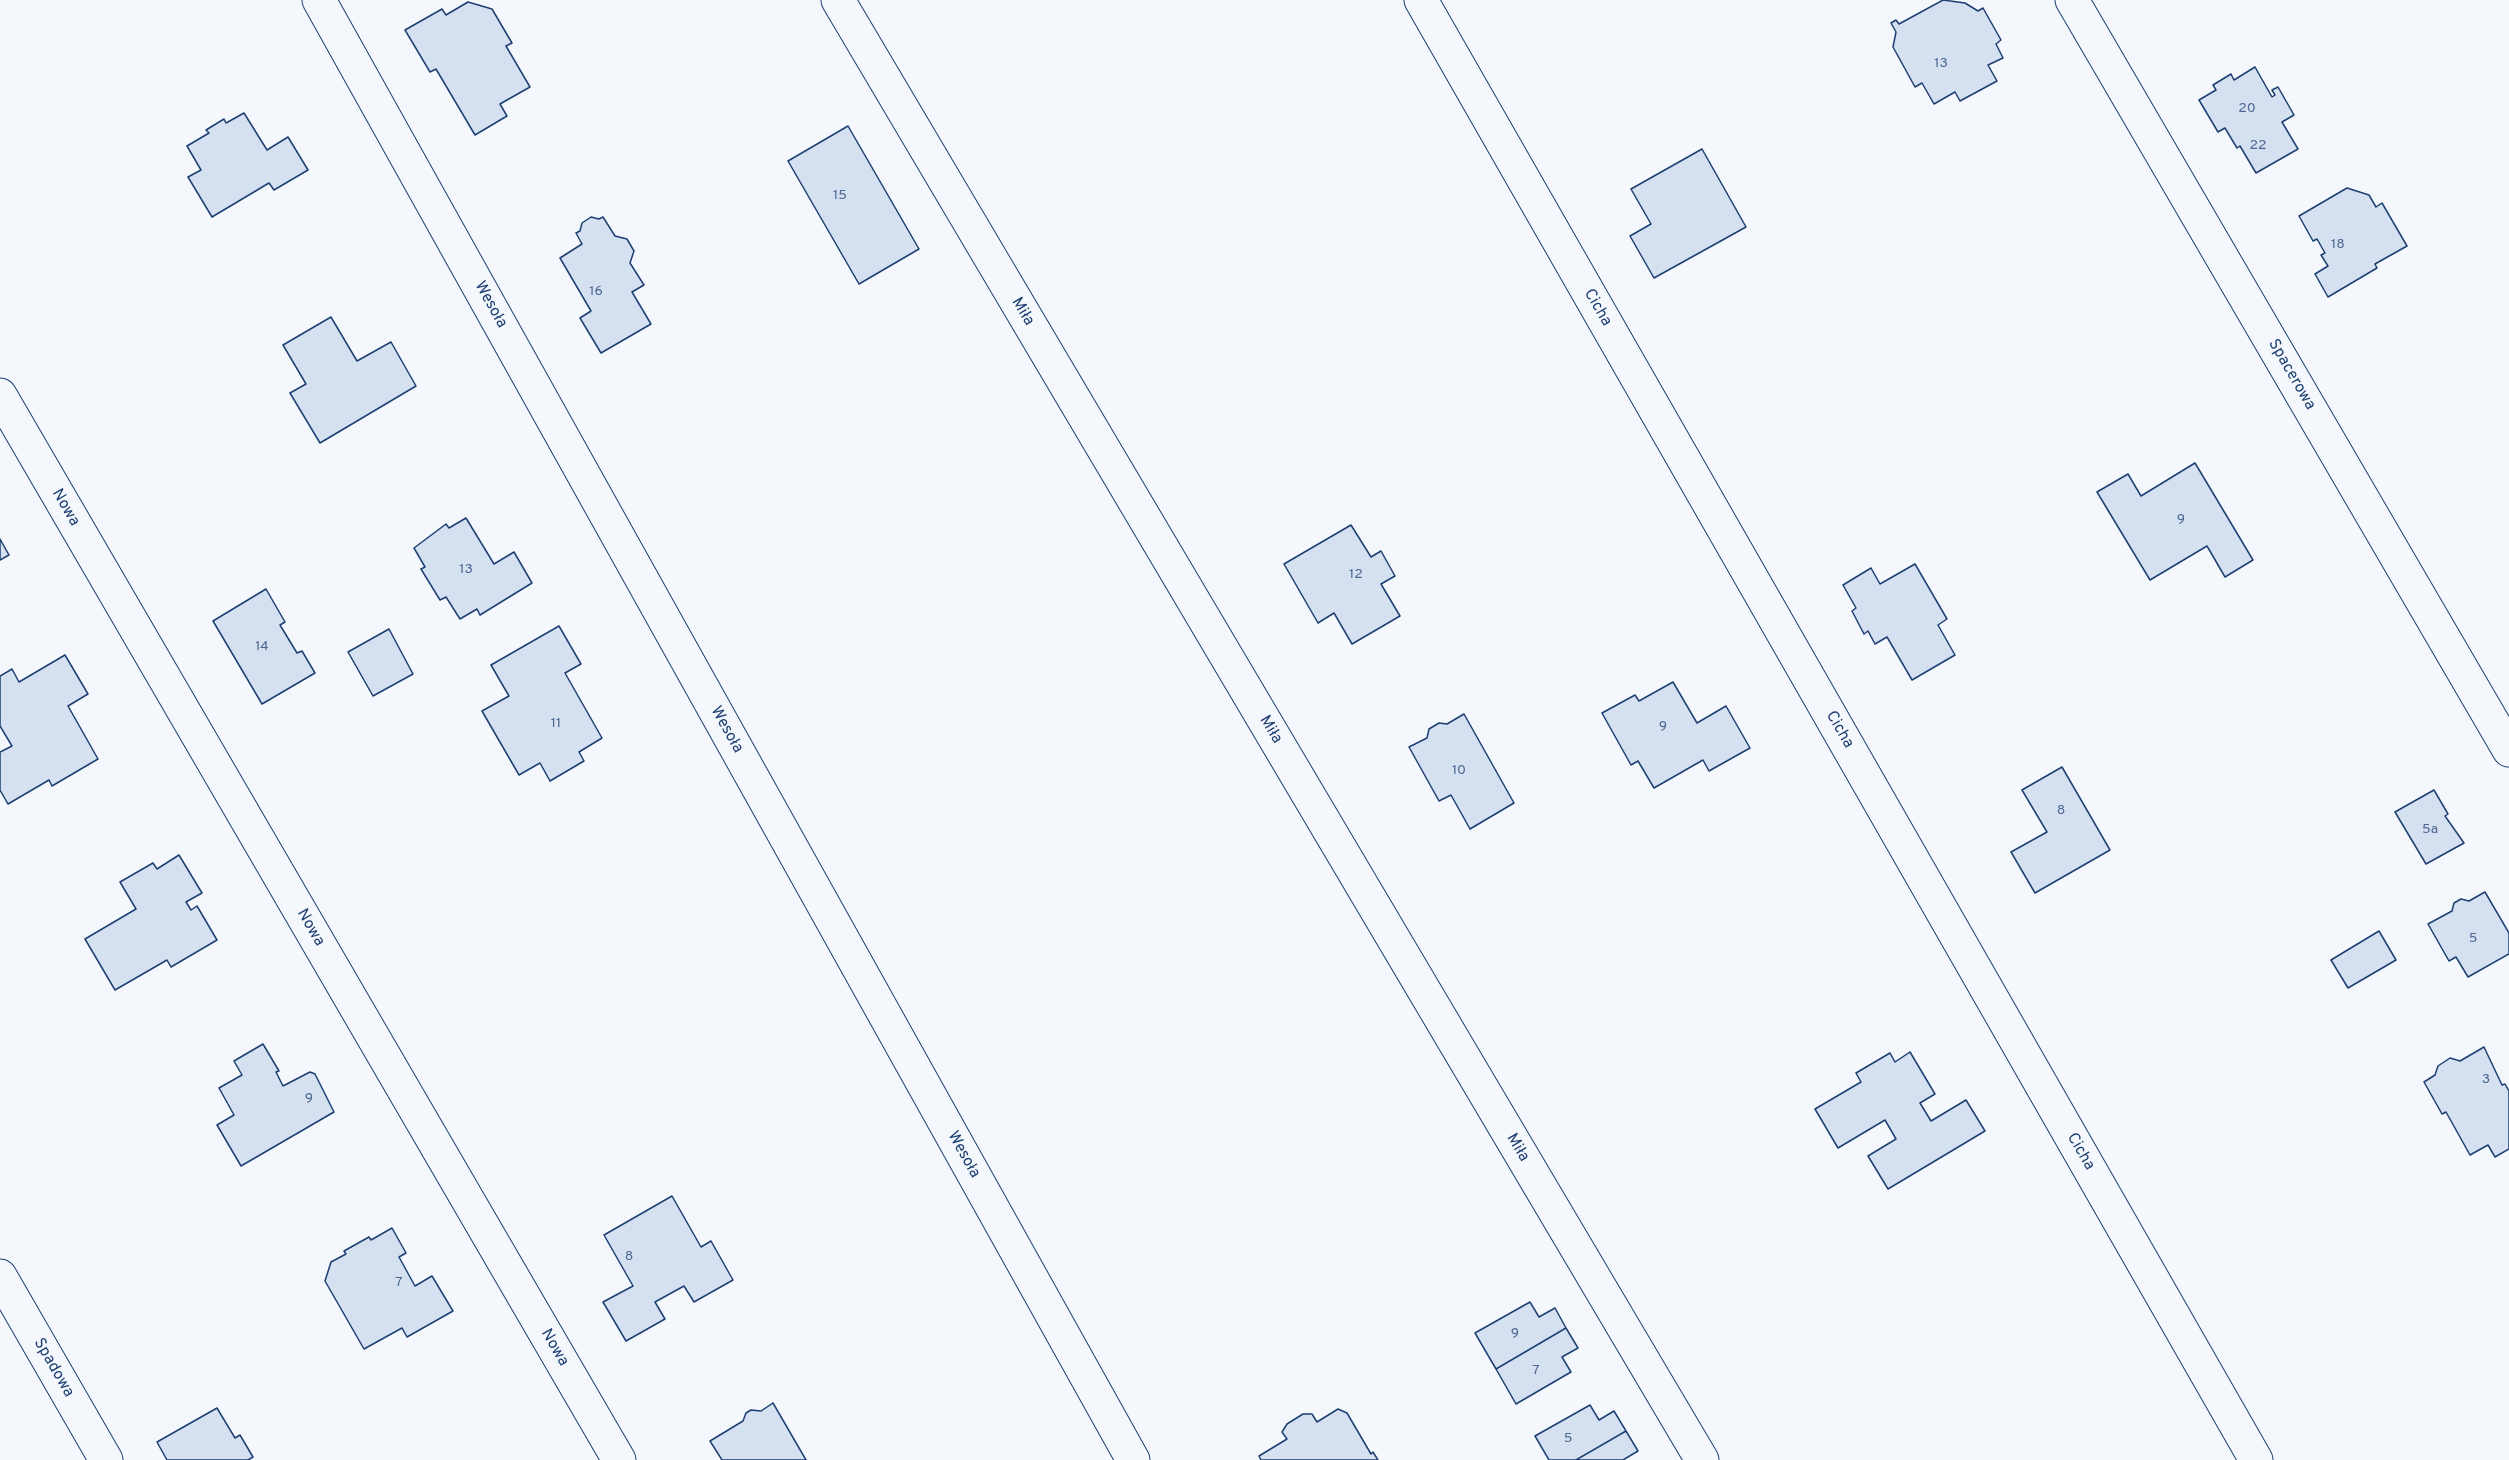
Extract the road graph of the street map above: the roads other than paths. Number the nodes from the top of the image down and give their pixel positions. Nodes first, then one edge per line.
1 (320, 0) edge
2 (838, 0) edge
3 (1421, 0) edge
4 (2072, 0) edge
5 (0, 395) edge
6 (2509, 750) edge
7 (0, 1276) edge
8 (105, 1460) edge
9 (619, 1460) edge
10 (1133, 1460) edge
11 (1702, 1460) edge
12 (2256, 1460) edge

1 - 10 street, Wesoła
2 - 11 street, Miła
3 - 12 street, Cicha
4 - 6 street, Spacerowa
5 - 9 street, Nowa
7 - 8 street, Spadowa

